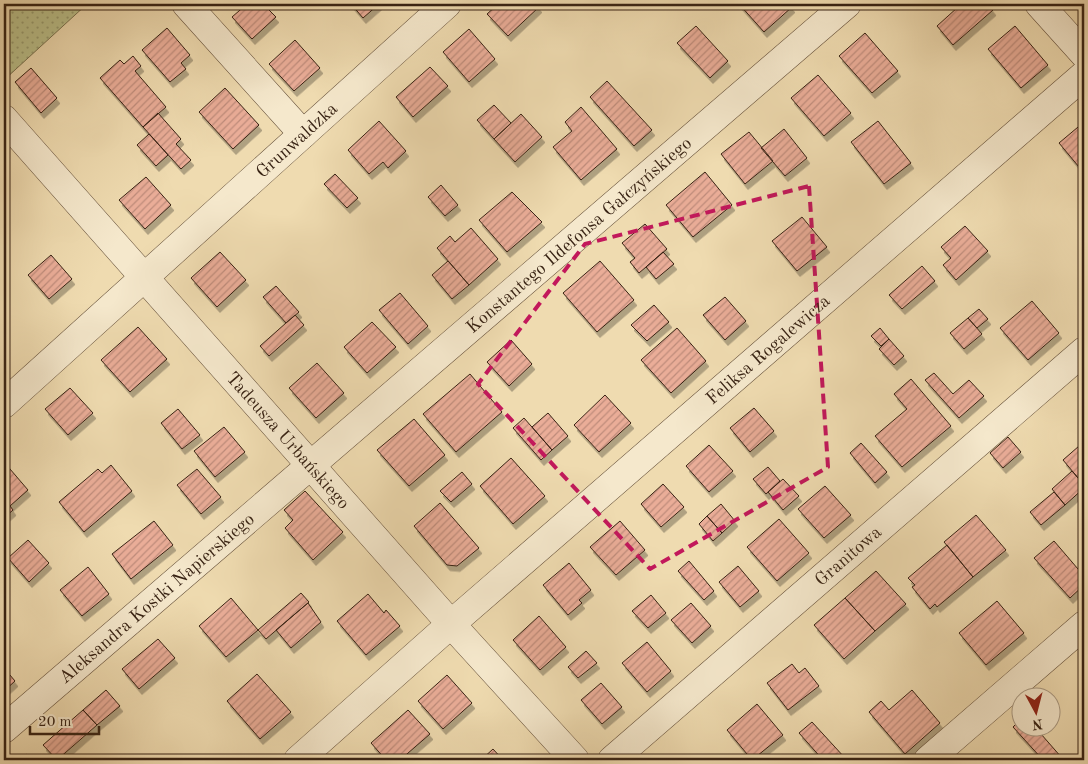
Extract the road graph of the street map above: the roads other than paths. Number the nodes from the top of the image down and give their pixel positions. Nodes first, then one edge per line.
1 (186, 4) edge
2 (447, 4) edge
3 (847, 4) edge
4 (1039, 4) edge
5 (1084, 54) edge
6 (1084, 75) edge
7 (4, 119) edge
8 (303, 134) junction
9 (145, 277) junction
10 (1084, 351) edge
11 (4, 404) edge
12 (310, 465) junction
13 (451, 624) junction
14 (1084, 625) edge
15 (4, 729) edge
16 (298, 760) edge
17 (575, 760) edge
18 (612, 760) edge
19 (928, 760) edge

1 - 8 street
2 - 8 street, Grunwaldzka
3 - 12 street, Konstantego Ildefonsa Gałczyńskiego
4 - 5 street
6 - 13 street, Feliksa Rogalewicza
7 - 9 street, Tadeusza Urbańskiego
8 - 9 street, Grunwaldzka
9 - 11 street, Grunwaldzka
9 - 12 street, Tadeusza Urbańskiego
10 - 18 street, Granitowa
12 - 13 street, Tadeusza Urbańskiego
12 - 15 street, Aleksandra Kostki Napierskiego
13 - 16 street, Feliksa Rogalewicza
13 - 17 street, Tadeusza Urbańskiego
14 - 19 street

